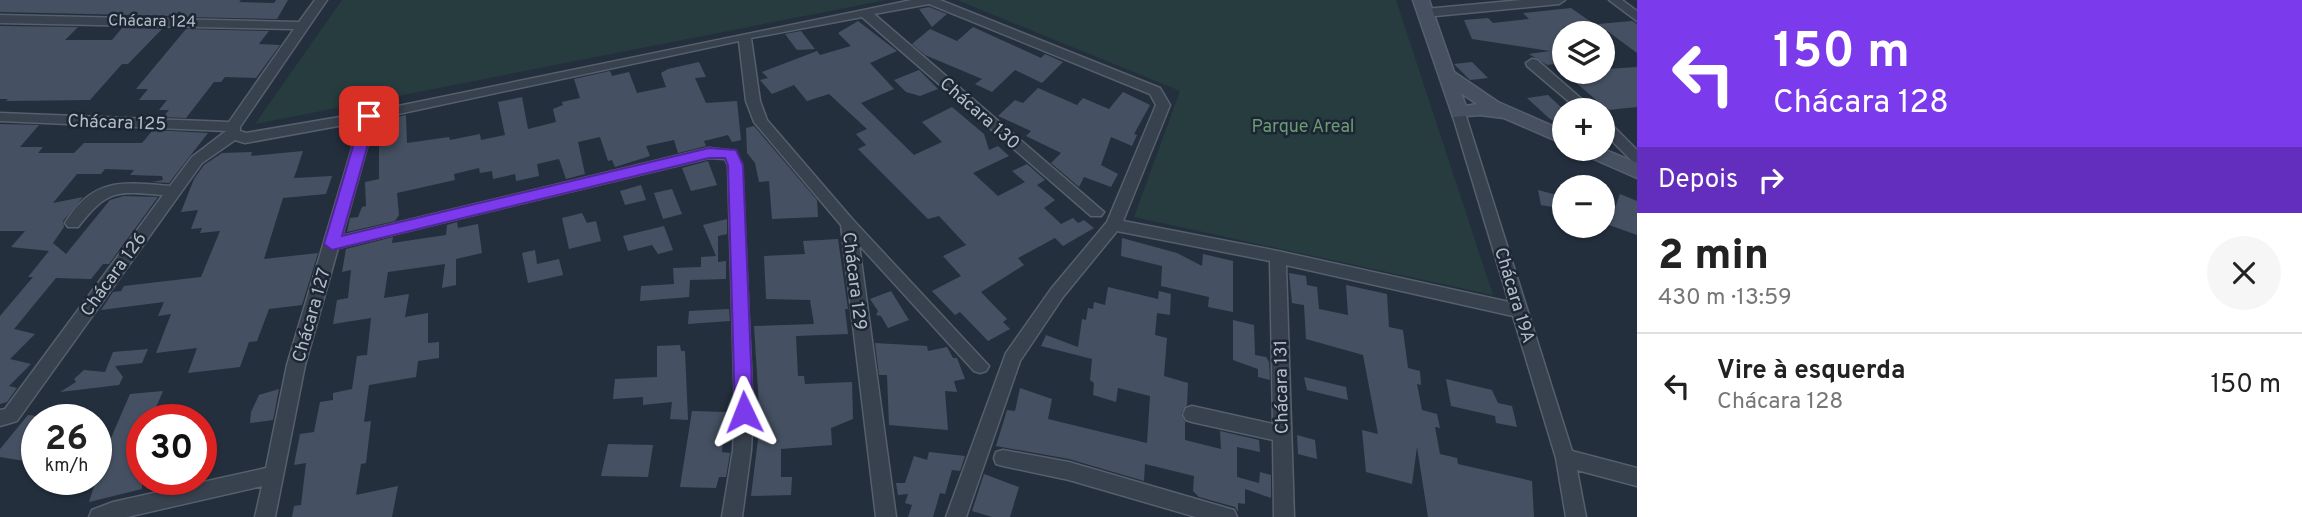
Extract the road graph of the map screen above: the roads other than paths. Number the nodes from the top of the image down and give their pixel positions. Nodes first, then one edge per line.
1 (321, 0) edge
2 (1559, 0) edge
3 (1615, 0) edge
4 (1423, 6) edge
5 (865, 12) junction
6 (1637, 17) edge
7 (0, 19) edge
8 (303, 26) junction
9 (745, 36) junction
10 (1532, 63) dead end
11 (1446, 75) junction
12 (1573, 98) edge
13 (1459, 113) junction
14 (1508, 113) junction
15 (369, 116) junction
16 (0, 117) edge
17 (233, 131) junction
18 (1552, 133) edge
19 (1615, 136) edge
20 (1637, 158) edge
21 (1614, 161) edge
22 (1637, 171) edge
23 (174, 191) junction
24 (1096, 212) dead end
25 (73, 223) dead end
26 (848, 224) junction
27 (1114, 225) junction
28 (332, 244) junction
29 (1278, 257) junction
30 (1520, 311) junction
31 (980, 366) dead end
32 (1192, 414) dead end
33 (4, 420) edge
34 (1282, 434) junction
35 (1003, 458) dead end
36 (1565, 458) junction
37 (272, 475) junction
38 (1637, 478) edge
39 (99, 517) edge
40 (265, 517) edge
41 (732, 517) edge
42 (886, 517) edge
43 (956, 517) edge
44 (1227, 517) edge
45 (1284, 517) edge
46 (1576, 517) edge

1 - 8 street, Chácara 126
2 - 4 street
3 - 6 street
4 - 11 street, Chácara 19A
5 - 9 street, Chácara 125
5 - 24 street, Chácara 130
5 - 27 street, Chácara 125
7 - 8 street, Chácara 124
8 - 17 street, Chácara 126
9 - 15 street, Chácara 125
9 - 26 street, Chácara 129
10 - 12 street
11 - 13 street, Chácara 19A
11 - 14 street
13 - 14 street
13 - 30 street, Chácara 19A
14 - 18 street
15 - 17 street, Chácara 125
15 - 28 street, Chácara 127
16 - 17 street, Chácara 125
17 - 23 street, Chácara 126
19 - 20 street
21 - 22 street
23 - 25 street
23 - 33 street, Chácara 126
26 - 31 street
26 - 42 street, Chácara 129
27 - 29 street
27 - 43 street
28 - 37 street, Chácara 127
28 - 41 street
29 - 30 street
29 - 34 street, Chácara 131
30 - 36 street, Chácara 19A
32 - 34 street
34 - 45 street, Chácara 131
35 - 44 street
36 - 38 street
36 - 46 street, Chácara 19A
37 - 39 street
37 - 40 street, Chácara 127

